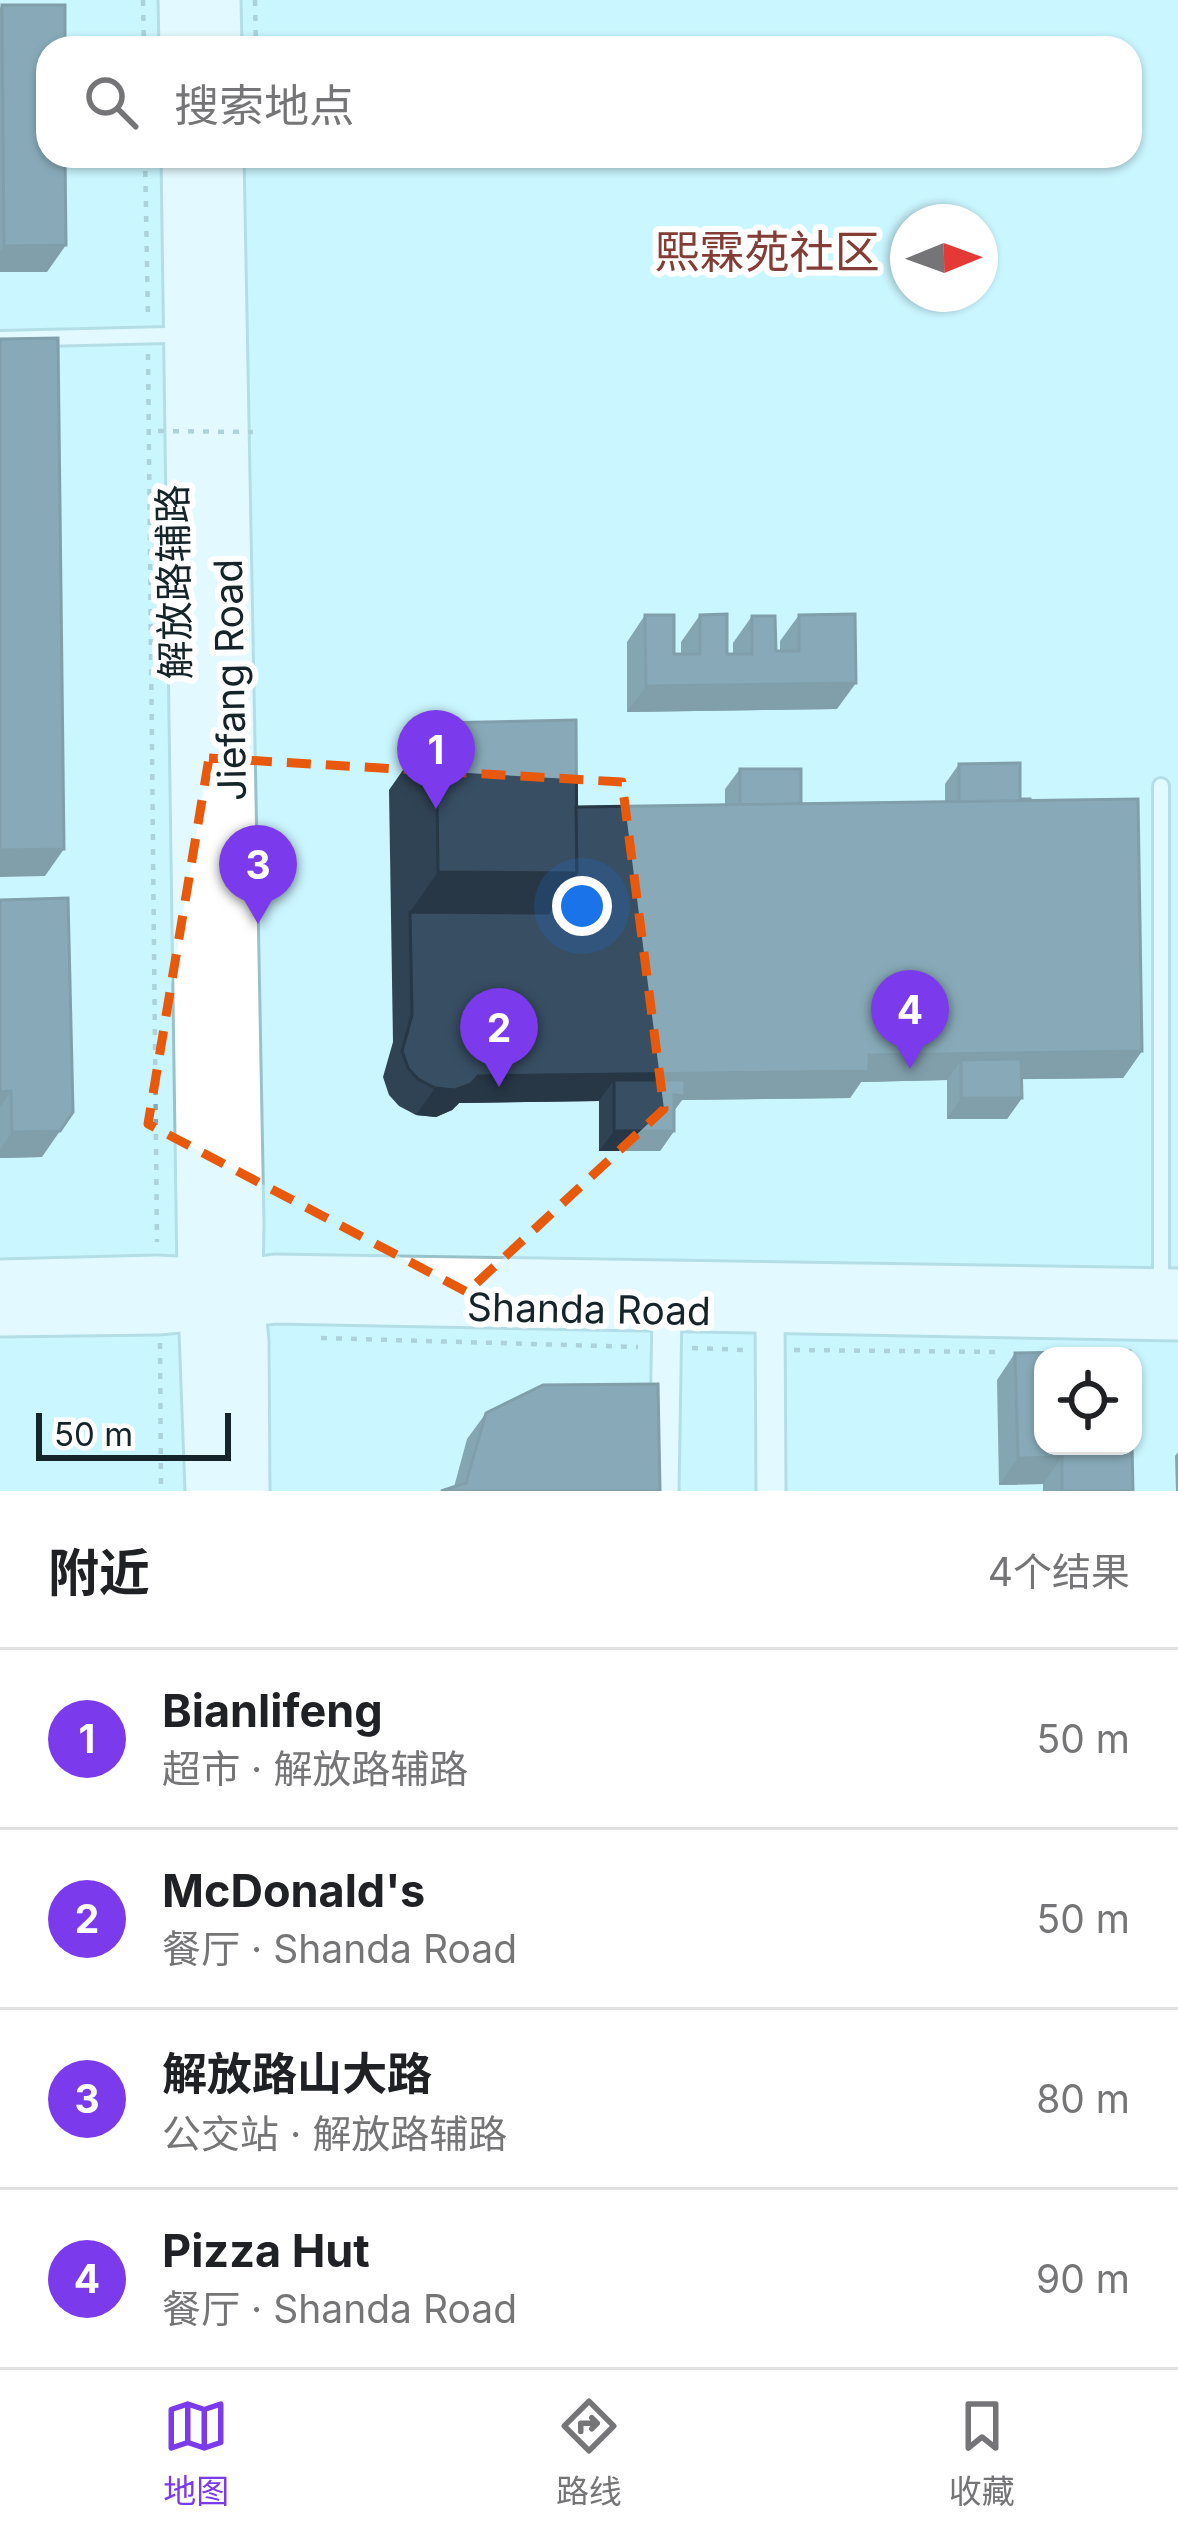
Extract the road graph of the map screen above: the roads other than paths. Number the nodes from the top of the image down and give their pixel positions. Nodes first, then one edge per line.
1 (162, 0) edge
2 (182, 0) edge
3 (217, 0) edge
4 (236, 0) edge
5 (163, 36) edge
6 (183, 36) edge
7 (218, 36) edge
8 (237, 36) edge
9 (165, 168) edge
10 (185, 168) edge
11 (220, 168) edge
12 (239, 168) edge
13 (158, 335) junction
14 (0, 339) edge
15 (1161, 786) dead end
16 (252, 920) dead end
17 (218, 1014) junction
18 (0, 1280) edge
19 (200, 1294) junction
20 (1172, 1299) edge
21 (667, 1310) junction
22 (770, 1312) junction
23 (0, 1316) edge
24 (209, 1491) edge
25 (246, 1491) edge
26 (664, 1491) edge
27 (772, 1491) edge

1 - 5 main road
2 - 6 main road
3 - 7 main road
4 - 8 main road
9 - 13 main road, 解放路辅路
10 - 17 main road, Jiefang Road
11 - 17 main road, Jiefang Road
12 - 16 main road, 解放路辅路
13 - 14 lane
13 - 17 main road, 解放路辅路
15 - 20 lane
17 - 19 main road, Jiefang Road
18 - 19 main road, Shanda Road
19 - 20 main road, Shanda Road
19 - 21 main road, Shanda Road
19 - 23 main road, Shanda Road
19 - 24 main road, Jiefang Road
19 - 25 main road, Jiefang Road
20 - 22 main road, Shanda Road
21 - 22 main road, Shanda Road
21 - 26 street
22 - 27 street

